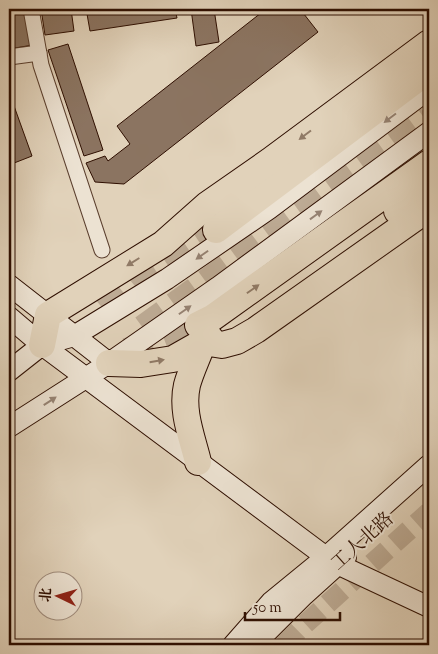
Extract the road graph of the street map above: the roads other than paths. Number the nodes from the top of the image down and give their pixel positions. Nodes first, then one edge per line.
1 (31, 9) edge
2 (429, 27) edge
3 (429, 43) edge
4 (39, 53) junction
5 (9, 56) edge
6 (429, 70) edge
7 (429, 89) edge
8 (429, 132) edge
9 (429, 163) edge
10 (429, 188) edge
11 (429, 208) edge
12 (191, 220) junction
13 (216, 230) tunnel mouth
14 (102, 250) dead end
15 (9, 284) edge
16 (48, 316) junction
17 (9, 317) edge
18 (200, 333) junction
19 (74, 336) junction
20 (42, 345) junction
21 (109, 363) junction
22 (9, 371) edge
23 (85, 378) junction
24 (9, 427) edge
25 (198, 462) junction
26 (429, 465) edge
27 (429, 482) edge
28 (332, 561) junction
29 (429, 608) edge
30 (233, 645) edge
31 (254, 645) edge

1 - 4 street
2 - 12 highway
3 -> 12 highway
4 - 5 street
4 - 14 street
6 - 13 highway
7 -> 19 main road
21 -> 8 main road
18 -> 9 highway
10 - 18 highway
11 - 18 highway
12 -> 16 highway
15 - 16 main road
16 - 19 main road
16 - 20 highway
17 - 20 main road
21 -> 18 highway
18 - 25 highway
19 - 20 main road
19 - 21 main road
20 - 22 main road
20 - 23 main road
21 - 23 main road
24 -> 23 main road
23 - 25 main road
25 - 28 main road
26 - 28 main road
27 - 28 main road, 工人北路
28 - 29 main road
28 - 30 main road
28 - 31 main road, 工人北路

